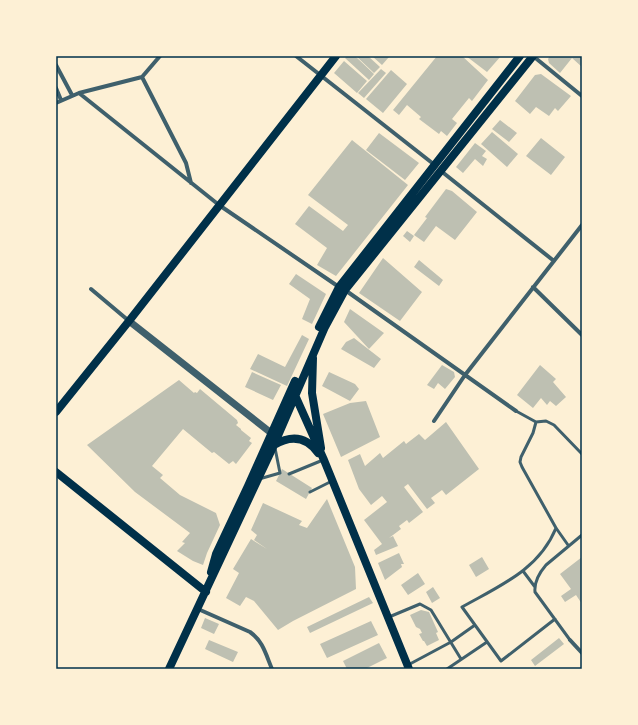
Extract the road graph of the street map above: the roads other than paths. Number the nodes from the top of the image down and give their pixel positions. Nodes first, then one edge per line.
1 (160, 56) edge
2 (296, 56) edge
3 (336, 56) edge
4 (520, 56) edge
5 (533, 56) edge
6 (56, 65) edge
7 (320, 75) junction
8 (142, 77) junction
9 (56, 88) edge
10 (79, 93) junction
11 (72, 95) junction
12 (582, 96) edge
13 (61, 100) junction
14 (56, 103) edge
15 (437, 168) junction
16 (191, 183) junction
17 (219, 206) junction
18 (582, 225) edge
19 (554, 260) junction
20 (533, 287) junction
21 (91, 289) dead end
22 (342, 289) junction
23 (129, 321) junction
24 (582, 335) edge
25 (314, 352) junction
26 (465, 375) junction
27 (295, 393) junction
28 (516, 411) joint
29 (56, 412) edge
30 (434, 421) dead end
31 (536, 422) junction
32 (274, 438) junction
33 (582, 454) edge
34 (324, 460) junction
35 (56, 472) edge
36 (289, 474) dead end
37 (258, 480) junction
38 (332, 481) junction
39 (310, 492) dead end
40 (556, 528) junction
41 (582, 535) edge
42 (568, 546) junction
43 (523, 571) junction
44 (210, 580) junction
45 (535, 587) junction
46 (206, 592) junction
47 (198, 609) junction
48 (388, 618) junction
49 (555, 619) junction
50 (475, 625) junction
51 (570, 640) joint
52 (451, 642) junction
53 (487, 642) junction
54 (582, 653) edge
55 (461, 659) junction
56 (408, 667) edge
57 (169, 669) edge
58 (272, 669) edge
59 (447, 669) edge

1 - 8 street
2 - 7 street
3 - 7 main road
4 - 15 main road
5 - 12 street
5 - 15 main road
6 - 11 street
7 - 15 street
7 - 17 main road
8 - 10 street
8 - 16 street
9 - 13 street
10 - 11 street
10 - 16 street
11 - 13 street
13 - 14 street
15 - 19 street
15 - 22 main road
16 - 17 street
17 - 22 street
17 - 23 main road
18 - 19 street
19 - 20 street
20 - 24 street
20 - 26 street
21 - 23 street
22 - 25 main road
22 - 26 street
22 - 27 main road
23 - 29 main road
23 - 32 street
25 - 27 main road
25 - 34 main road
26 - 28 street
26 - 30 street
27 - 32 main road
27 - 34 main road
28 - 31 lane
31 - 33 lane
31 - 40 lane
32 - 34 main road
32 - 37 main road
32 - 37 lane
32 - 44 main road
34 - 36 lane
34 - 38 main road
35 - 46 main road
37 - 44 main road
38 - 39 lane
38 - 48 main road
40 - 42 lane
40 - 43 lane
41 - 42 lane
42 - 45 lane
43 - 45 lane
43 - 50 lane
44 - 46 main road
45 - 49 lane
46 - 47 main road
47 - 57 main road
47 - 58 street
48 - 52 lane
48 - 56 main road
49 - 51 lane
49 - 53 lane
50 - 52 lane
50 - 53 lane
51 - 54 street
52 - 55 lane
52 - 56 lane
53 - 55 lane
55 - 59 lane

